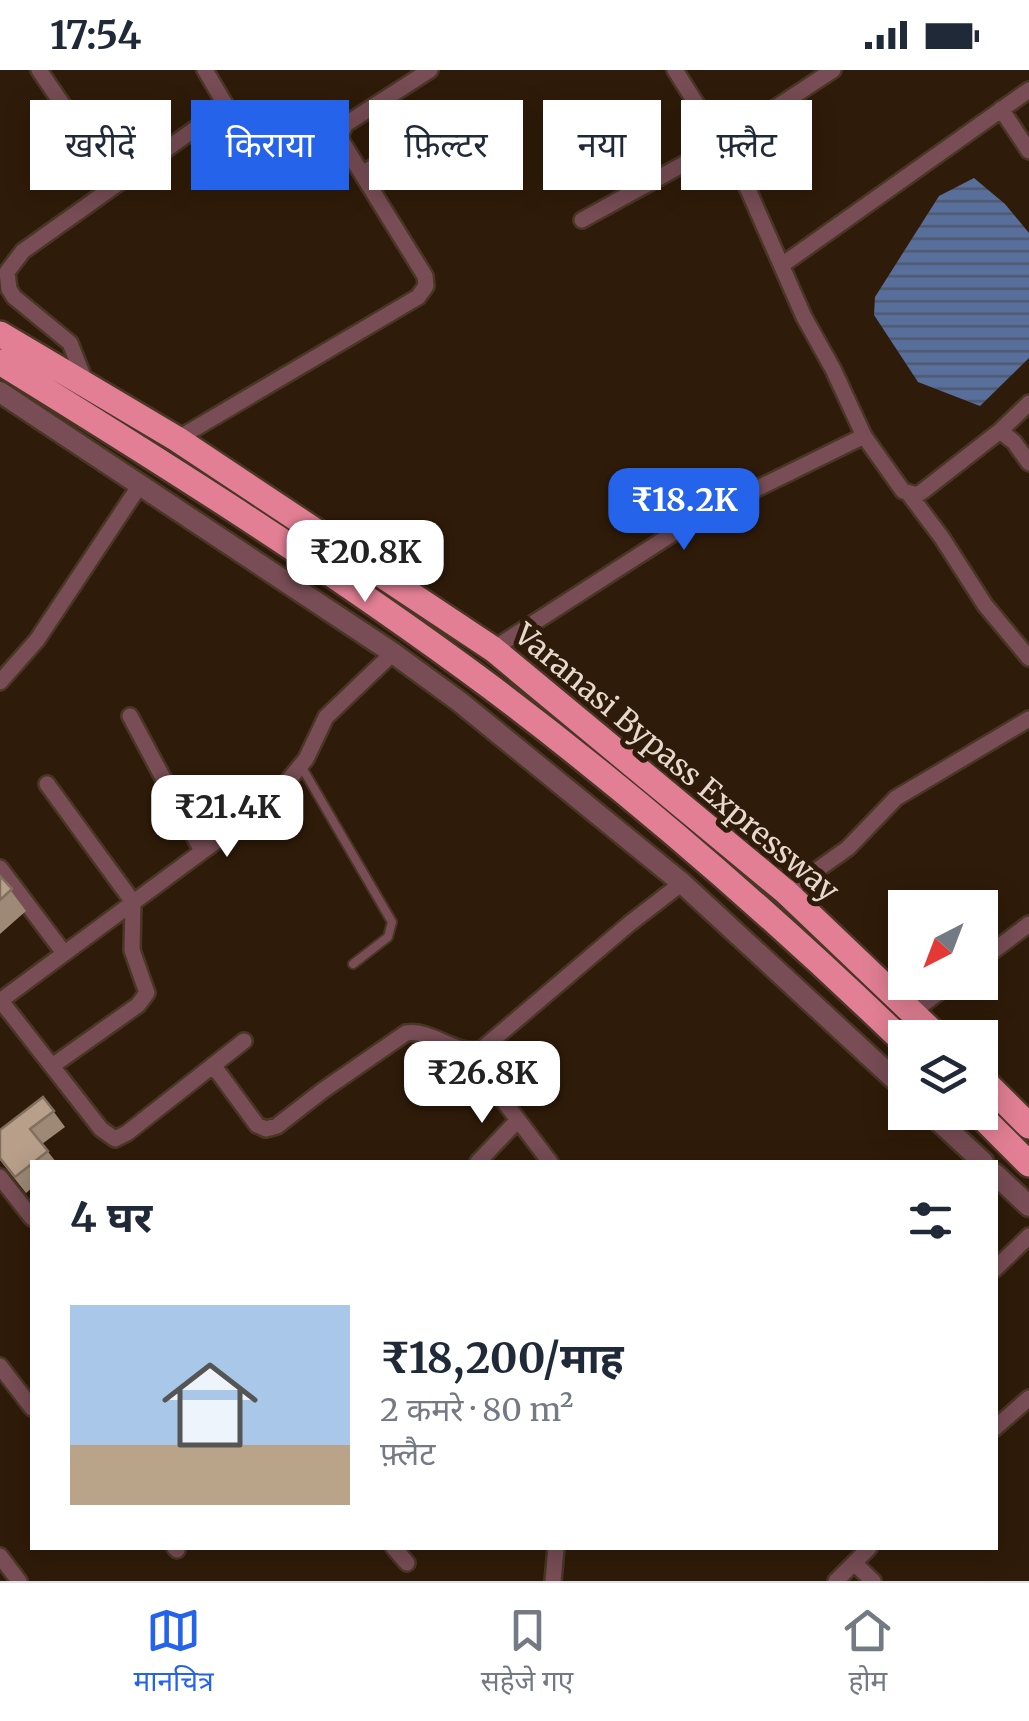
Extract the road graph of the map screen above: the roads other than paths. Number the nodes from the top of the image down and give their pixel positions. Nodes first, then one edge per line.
1 (39, 70) edge
2 (205, 70) edge
3 (430, 70) edge
4 (675, 70) edge
5 (833, 70) edge
6 (1029, 90) edge
7 (60, 100) edge
8 (694, 100) edge
9 (787, 100) edge
10 (1001, 110) junction
11 (171, 146) edge
12 (1029, 151) edge
13 (681, 166) edge
14 (369, 170) edge
15 (362, 174) junction
16 (108, 190) edge
17 (748, 190) edge
18 (582, 220) dead end
19 (782, 265) junction
20 (0, 334) edge
21 (0, 362) edge
22 (88, 386) junction
23 (0, 392) edge
24 (1029, 403) edge
25 (1000, 432) junction
26 (864, 436) junction
27 (178, 439) junction
28 (1029, 462) edge
29 (140, 485) junction
30 (909, 494) junction
31 (493, 649) junction
32 (393, 653) junction
33 (1029, 658) edge
34 (0, 682) edge
35 (130, 716) dead end
36 (1029, 719) edge
37 (301, 766) junction
38 (47, 784) dead end
39 (202, 850) junction
40 (0, 868) edge
41 (682, 884) junction
42 (786, 892) junction
43 (133, 902) junction
44 (1029, 924) edge
45 (998, 948) edge
46 (64, 953) junction
47 (354, 964) dead end
48 (929, 1000) edge
49 (0, 1001) edge
50 (913, 1012) junction
51 (921, 1020) edge
52 (888, 1027) edge
53 (244, 1041) dead end
54 (474, 1051) junction
55 (52, 1066) junction
56 (213, 1066) junction
57 (888, 1074) edge
58 (998, 1096) edge
59 (518, 1120) junction
60 (1029, 1126) edge
61 (949, 1130) edge
62 (995, 1130) edge
63 (480, 1160) edge
64 (548, 1160) edge
65 (980, 1160) edge
66 (1029, 1164) edge
67 (0, 1176) edge
68 (998, 1177) edge
69 (1029, 1206) edge
70 (30, 1215) edge
71 (1029, 1236) edge
72 (998, 1266) edge
73 (0, 1366) edge
74 (1029, 1398) edge
75 (30, 1405) edge
76 (998, 1425) edge
77 (396, 1550) edge
78 (556, 1550) edge
79 (867, 1550) edge
80 (0, 1556) edge
81 (407, 1562) dead end
82 (854, 1563) junction
83 (19, 1581) edge
84 (553, 1581) edge
85 (836, 1581) edge
86 (872, 1581) edge

1 - 7 street
2 - 11 street
3 - 15 street
4 - 8 street
5 - 9 street
6 - 10 street
10 - 12 street
10 - 19 street
13 - 18 street
14 - 15 street
15 - 27 street
16 - 22 street
17 - 19 street
19 - 26 street
20 - 22 highway, Varanasi Bypass Expressway
21 - 52 highway, Varanasi Bypass Expressway
22 - 27 highway, Varanasi Bypass Expressway
23 - 29 street
24 - 25 street
25 - 28 street
25 - 30 street
26 - 30 street
26 - 31 street
27 - 31 highway, Varanasi Bypass Expressway
29 - 32 street
29 - 34 street
30 - 33 street
31 - 42 highway, Varanasi Bypass Expressway
32 - 37 street
32 - 41 street
35 - 39 street
36 - 42 street
37 - 39 street
37 - 47 lane
38 - 43 street
39 - 43 street
40 - 46 street
41 - 54 street
41 - 57 street
42 - 50 highway, Varanasi Bypass Expressway
43 - 46 street
43 - 55 street
44 - 45 street
46 - 49 street
48 - 50 street
49 - 55 street
50 - 51 highway, Varanasi Bypass Expressway
53 - 56 street
54 - 56 street
54 - 59 street
55 - 56 street
58 - 60 highway
59 - 63 street
59 - 64 street
61 - 65 street
62 - 66 highway
67 - 70 street
68 - 69 street
71 - 72 street
73 - 75 street
74 - 76 street
77 - 81 street
78 - 84 street
79 - 82 street
80 - 83 street
82 - 85 street
82 - 86 street

